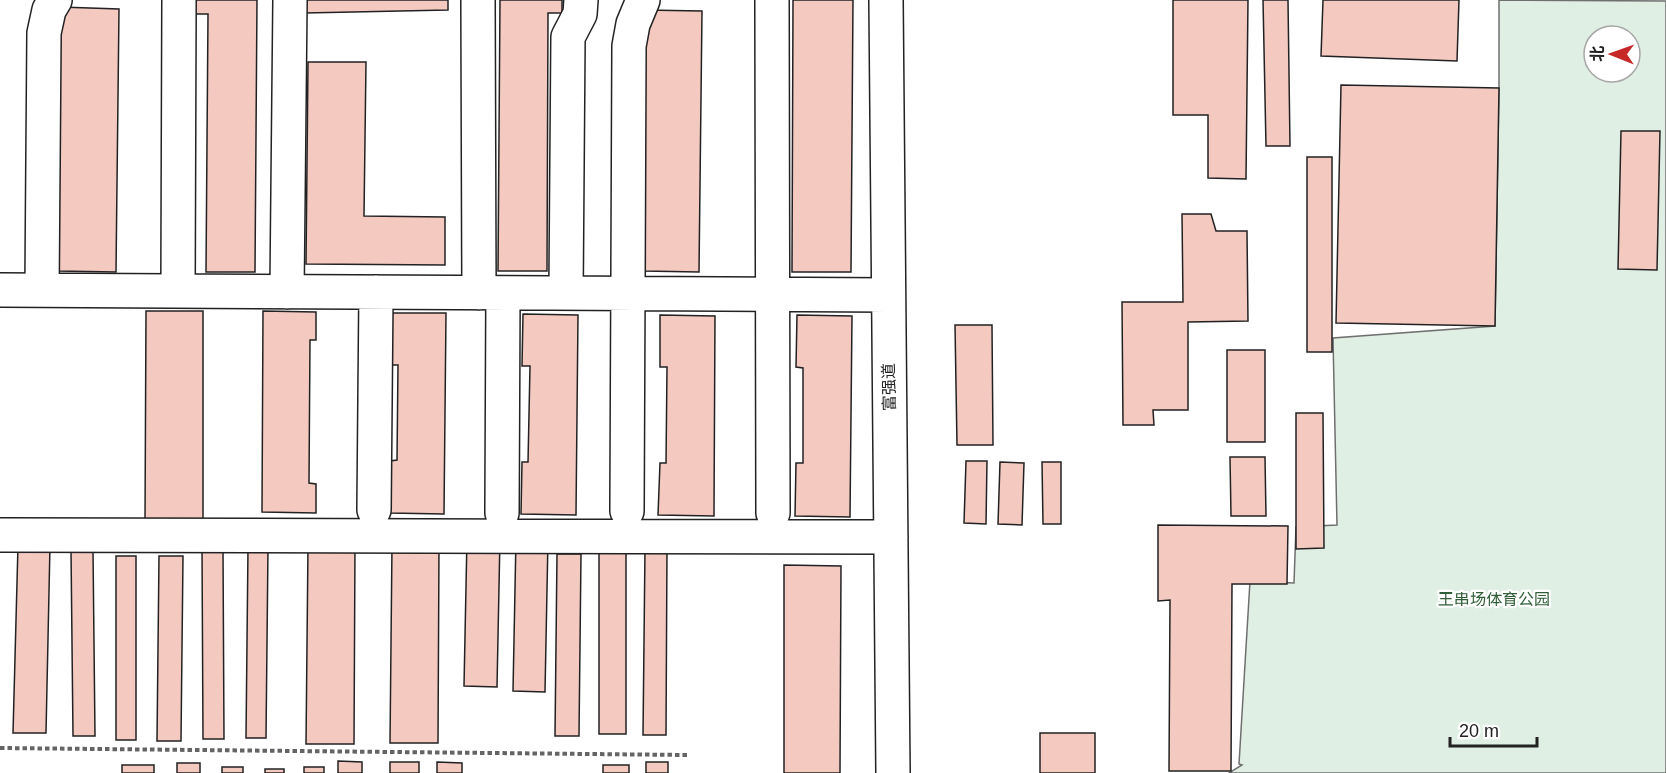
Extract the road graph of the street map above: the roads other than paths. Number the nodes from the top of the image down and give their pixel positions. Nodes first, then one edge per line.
1 (55, 0) edge
2 (179, 0) edge
3 (290, 0) edge
4 (478, 0) edge
5 (581, 0) edge
6 (643, 0) edge
7 (772, 0) edge
8 (886, 0) edge
9 (0, 290) edge
10 (42, 290) junction
11 (178, 291) junction
12 (287, 292) junction
13 (376, 292) junction
14 (491, 293) junction
15 (566, 293) junction
16 (628, 294) junction
17 (773, 294) junction
18 (888, 295) junction
19 (374, 510) dead end
20 (627, 511) dead end
21 (502, 513) dead end
22 (773, 513) dead end
23 (0, 535) edge
24 (891, 537) junction
25 (893, 773) edge

1 - 10 street
2 - 11 street
3 - 12 street
4 - 14 street
5 - 15 street
6 - 16 street
7 - 17 street
8 - 18 street, 富强道
9 - 10 street
10 - 11 street
11 - 12 street
12 - 13 street
13 - 14 street
13 - 19 street
14 - 15 street
14 - 21 street
15 - 16 street
16 - 17 street
16 - 20 street
17 - 18 street
17 - 22 street
18 - 24 street, 富强道
23 - 24 street
24 - 25 street, 富强道

